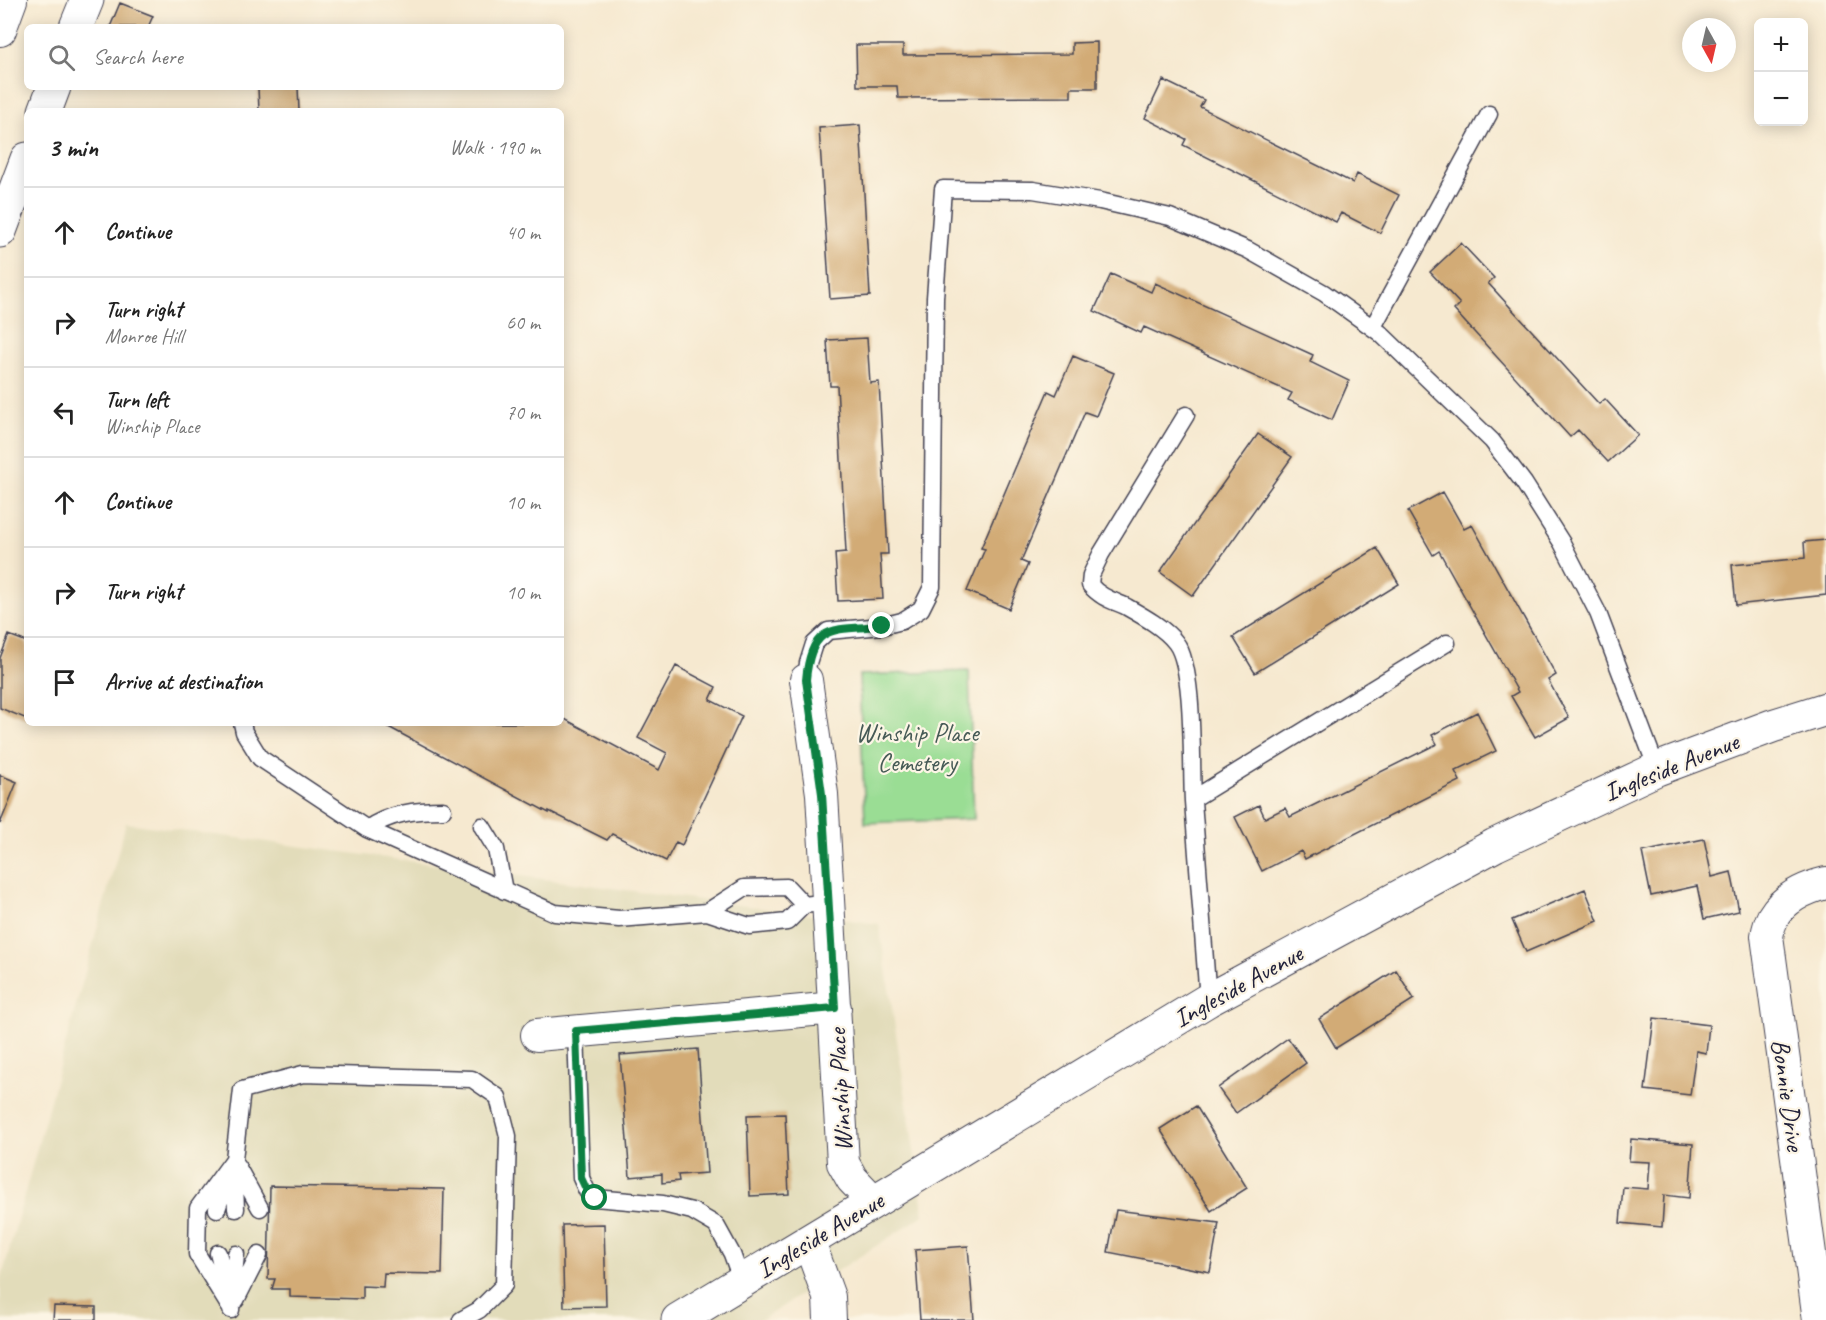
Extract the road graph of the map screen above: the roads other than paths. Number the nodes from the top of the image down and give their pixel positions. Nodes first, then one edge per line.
1 (11, 0) edge
2 (87, 0) edge
3 (77, 24) edge
4 (0, 30) edge
5 (53, 90) edge
6 (46, 108) edge
7 (1489, 114) dead end
8 (24, 167) edge
9 (0, 231) edge
10 (1373, 327) junction
11 (1186, 415) dead end
12 (1447, 644) dead end
13 (806, 680) joint
14 (1826, 709) edge
15 (243, 726) edge
16 (1657, 769) junction
17 (1193, 799) junction
18 (443, 810) dead end
19 (482, 826) dead end
20 (367, 829) junction
21 (1826, 883) edge
22 (504, 891) junction
23 (816, 903) junction
24 (707, 912) junction
25 (1208, 1000) junction
26 (835, 1008) junction
27 (576, 1031) junction
28 (537, 1035) dead end
29 (234, 1160) junction
30 (874, 1202) junction
31 (260, 1208) dead end
32 (217, 1209) dead end
33 (236, 1209) dead end
34 (809, 1242) junction
35 (218, 1253) dead end
36 (236, 1254) dead end
37 (258, 1255) dead end
38 (742, 1282) junction
39 (231, 1314) edge
40 (461, 1320) edge
41 (678, 1320) edge
42 (830, 1320) edge
43 (1819, 1320) edge

1 - 4 street
2 - 3 street
5 - 6 street
7 - 10 lane
8 - 9 street
10 - 13 lane
10 - 16 lane
11 - 17 lane
12 - 17 lane
13 - 23 street, Winship Place
14 - 16 street, Ingleside Avenue
15 - 20 lane
16 - 25 street, Ingleside Avenue
17 - 25 lane
18 - 20 lane
19 - 22 lane
20 - 22 lane
21 - 43 street, Bonnie Drive
22 - 24 lane
23 - 24 lane
23 - 24 lane
23 - 26 street, Winship Place
25 - 30 street, Ingleside Avenue
26 - 27 street
26 - 30 street, Winship Place
27 - 28 street
27 - 38 lane
29 - 31 lane
29 - 32 lane
29 - 33 lane
29 - 39 lane
29 - 40 lane
30 - 34 street, Ingleside Avenue
34 - 38 street, Ingleside Avenue
34 - 42 street
35 - 39 lane
36 - 39 lane
37 - 39 lane
38 - 41 street, Ingleside Avenue

